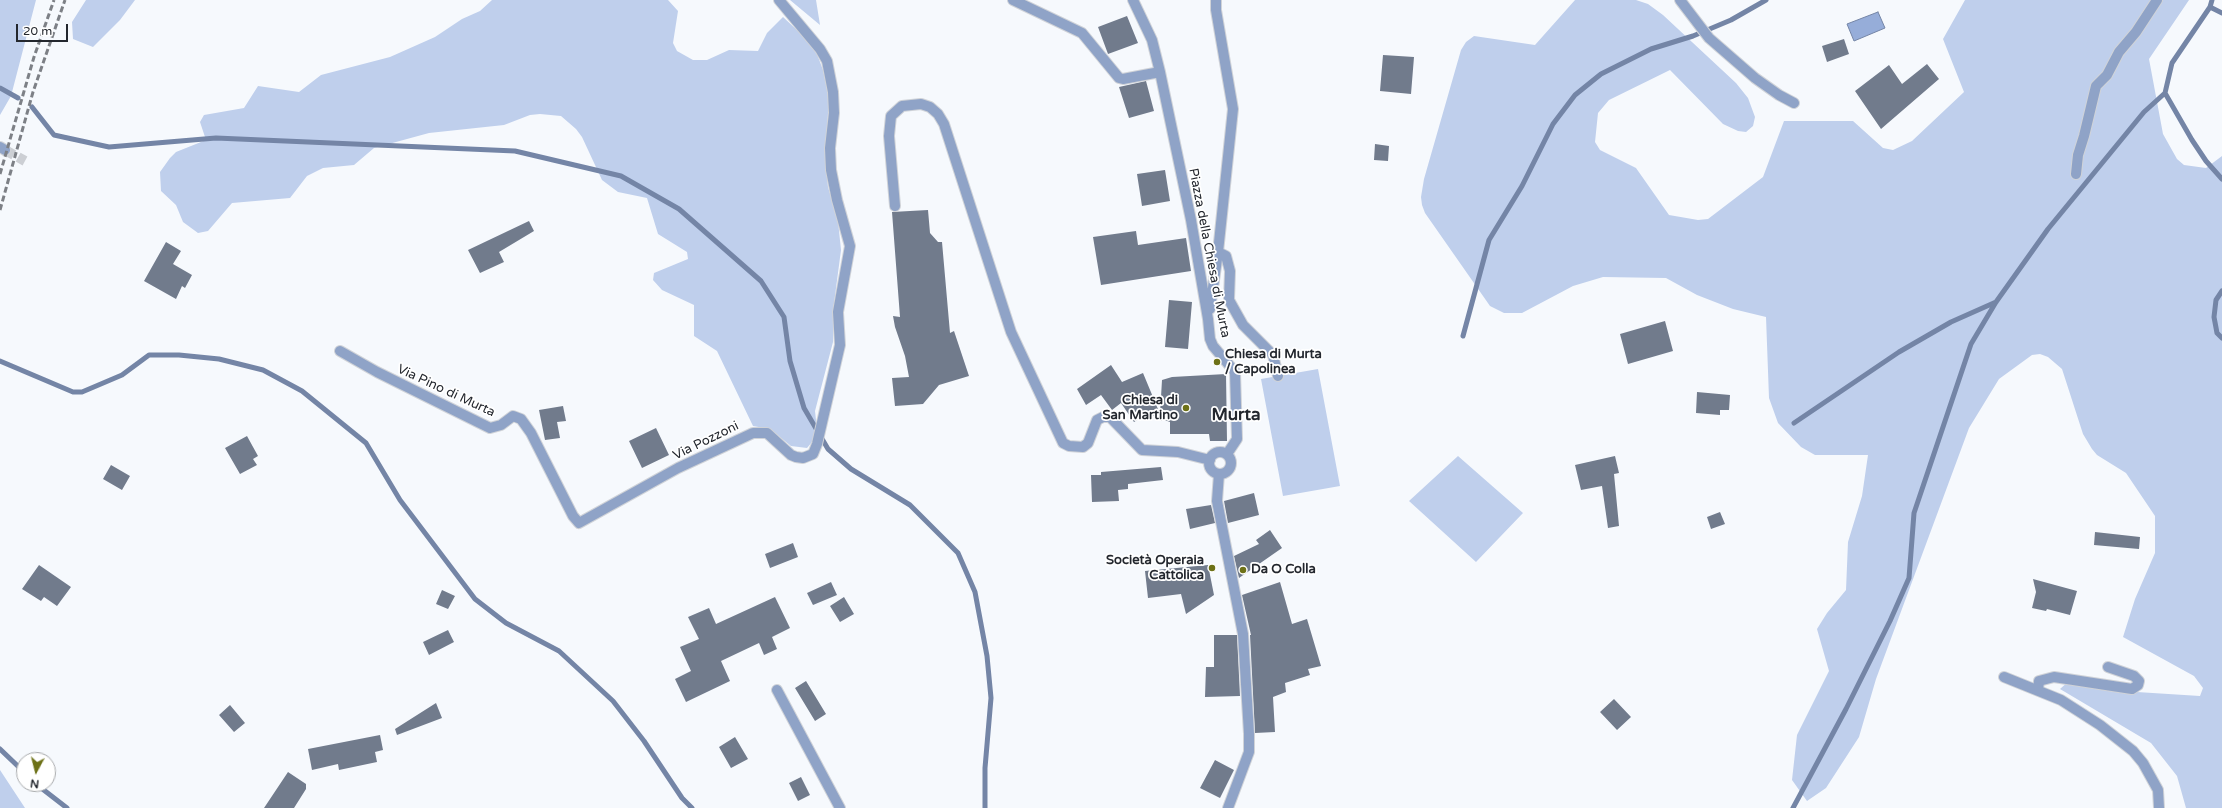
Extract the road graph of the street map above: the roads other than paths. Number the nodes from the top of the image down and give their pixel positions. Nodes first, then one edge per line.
1 (779, 0) edge
2 (1013, 0) edge
3 (1133, 0) edge
4 (1216, 0) edge
5 (1680, 0) edge
6 (2157, 0) edge
7 (1160, 72) junction
8 (1794, 103) dead end
9 (2076, 174) dead end
10 (895, 206) dead end
11 (1218, 252) junction
12 (1208, 319) junction
13 (340, 351) dead end
14 (1278, 376) dead end
15 (1227, 454) junction
16 (1210, 460) junction
17 (1219, 474) junction
18 (579, 523) joint
19 (2108, 667) dead end
20 (2004, 677) dead end
21 (777, 690) dead end
22 (2038, 690) junction
23 (1231, 797) junction
24 (840, 808) edge
25 (1222, 808) edge
26 (1228, 808) edge
27 (2159, 808) edge

1 - 18 street, Via Pozzoni
2 - 7 street
3 - 7 street, Piazza della Chiesa di Murta
4 - 11 street
5 - 8 street
6 - 9 street
7 - 12 street, Piazza della Chiesa di Murta
10 - 16 street
11 - 12 street
11 - 14 street
12 - 15 street, Piazza della Chiesa di Murta
13 - 18 street, Via Pino di Murta
15 - 16 street
15 - 17 street
16 - 17 street
17 - 23 street
19 - 22 street
20 - 22 street
21 - 24 street
22 - 27 street
23 - 25 street
23 - 26 street

